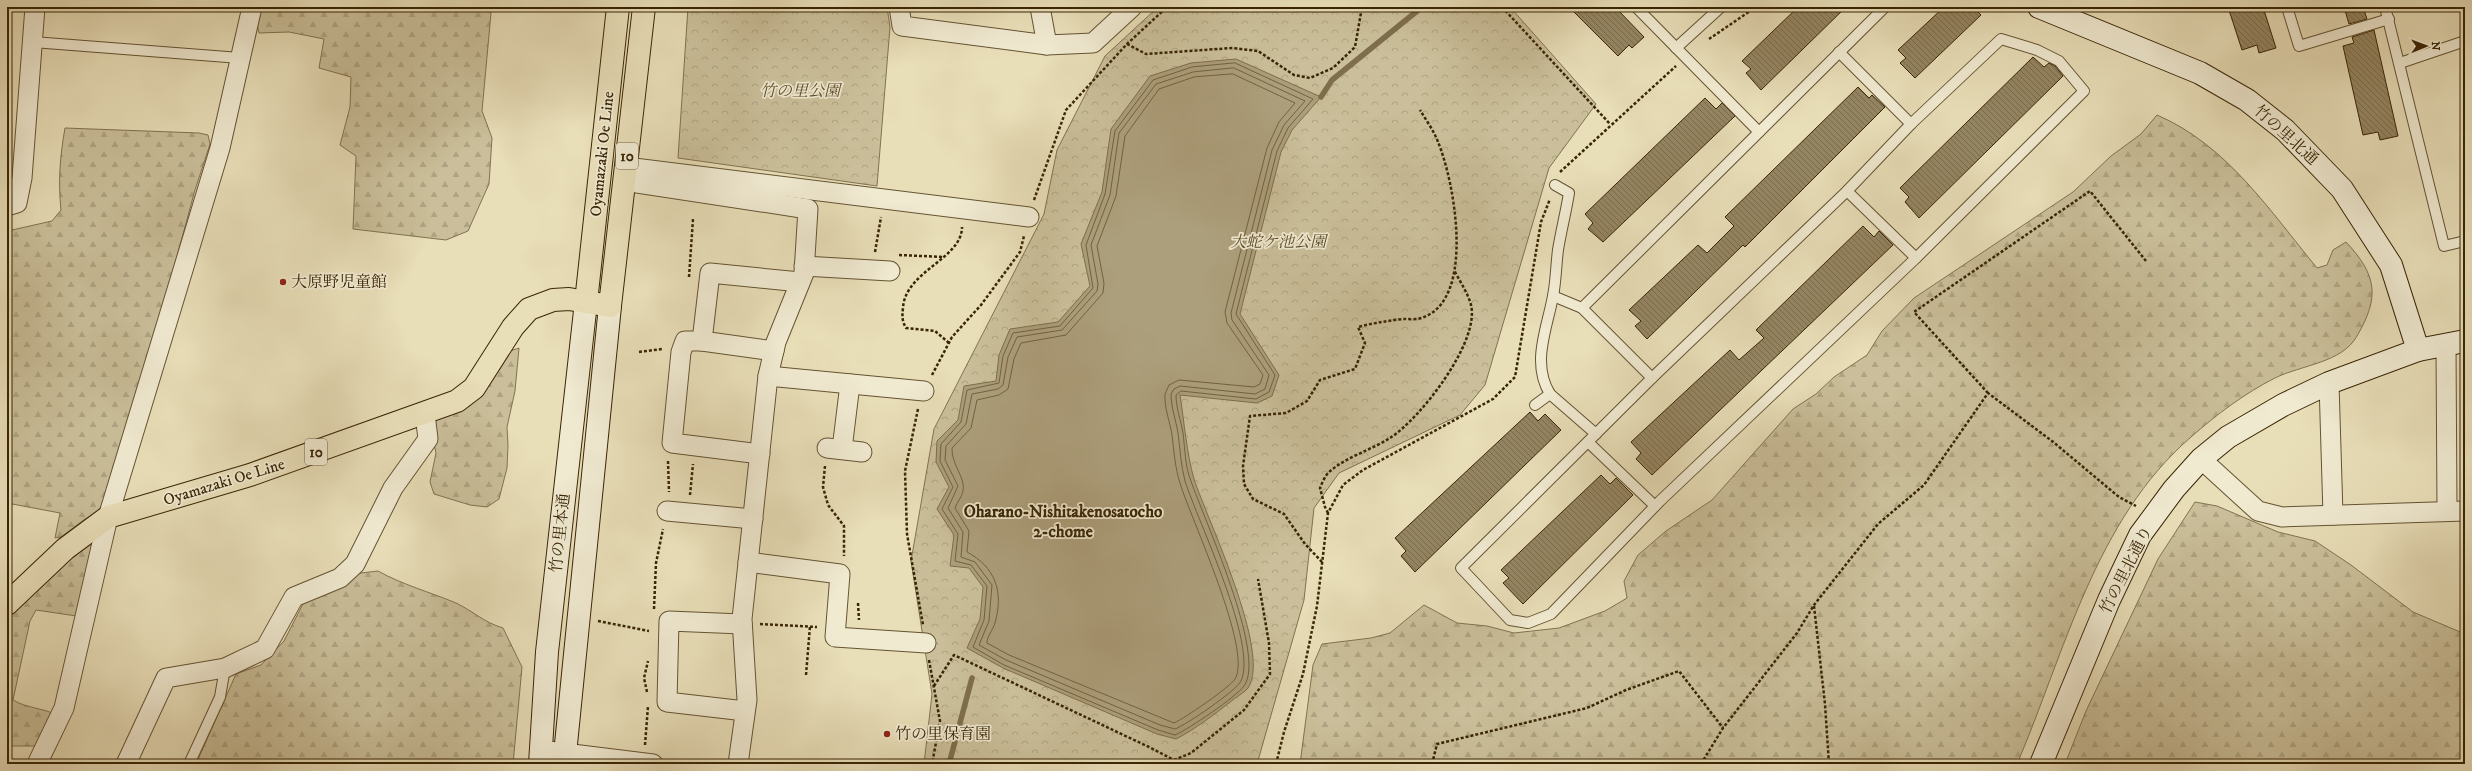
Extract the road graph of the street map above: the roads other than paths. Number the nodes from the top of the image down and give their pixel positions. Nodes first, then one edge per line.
1 (35, 7) edge
2 (252, 7) edge
3 (618, 7) edge
4 (644, 7) edge
5 (899, 7) edge
6 (1040, 7) edge
7 (1132, 7) edge
8 (1636, 7) edge
9 (1721, 7) edge
10 (1885, 7) edge
11 (2039, 7) edge
12 (2287, 7) edge
13 (2385, 7) edge
14 (2389, 19) junction
15 (2465, 41) edge
16 (33, 42) junction
17 (1047, 45) junction
18 (1676, 48) junction
19 (1839, 52) junction
20 (240, 58) junction
21 (2400, 63) junction
22 (1911, 124) junction
23 (1759, 132) junction
24 (625, 174) junction
25 (1555, 185) road end
26 (1847, 191) junction
27 (7, 206) edge
28 (1029, 217) road end
29 (2465, 241) edge
30 (1916, 258) junction
31 (885, 265) road end
32 (802, 274) junction
33 (1553, 296) junction
34 (586, 302) junction
35 (610, 306) junction
36 (1582, 308) junction
37 (702, 341) junction
38 (2456, 344) edge
39 (2418, 350) junction
40 (774, 351) junction
41 (768, 376) junction
42 (1652, 378) junction
43 (2329, 383) junction
44 (850, 384) junction
45 (924, 391) road end
46 (1550, 394) junction
47 (1535, 405) dead end
48 (425, 414) junction
49 (1596, 434) junction
50 (1588, 442) junction
51 (862, 452) dead end
52 (760, 454) junction
53 (2202, 459) junction
54 (1655, 506) junction
55 (667, 511) road end
56 (2456, 511) edge
57 (2333, 515) junction
58 (108, 517) junction
59 (753, 519) junction
60 (748, 562) junction
61 (7, 604) edge
62 (742, 624) junction
63 (926, 643) road end
64 (225, 668) junction
65 (745, 711) junction
66 (540, 757) edge
67 (565, 758) edge
68 (37, 764) edge
69 (126, 764) edge
70 (189, 764) edge
71 (653, 764) edge
72 (738, 764) edge
73 (2041, 764) edge

1 - 16 street
2 - 20 street
3 - 34 main road, Oyamazaki Oe Line / 10
4 - 24 main road, Oyamazaki Oe Line / 10
5 - 17 street
6 - 17 street
7 - 17 street
8 - 18 lane
9 - 18 lane
10 - 19 lane
11 - 39 street, 竹の里北通
12 - 14 lane
13 - 14 lane
14 - 21 lane
15 - 21 lane
16 - 20 lane
16 - 27 street
18 - 23 lane
19 - 22 lane
19 - 23 lane
20 - 58 street
21 - 29 lane
22 - 26 lane
22 - 30 lane
23 - 36 lane
24 - 28 street
24 - 32 street
24 - 35 main road, Oyamazaki Oe Line / 10
25 - 33 lane
26 - 30 lane
26 - 42 lane
30 - 54 lane
31 - 32 street
32 - 37 street
32 - 40 street
33 - 36 lane
33 - 46 lane
34 - 35 main road, Oyamazaki Oe Line / 10
34 - 48 main road, Oyamazaki Oe Line / 10
34 - 66 street, 竹の里本通
35 - 67 street, 竹の里本通
36 - 42 lane
37 - 40 street
37 - 52 street
38 - 39 street, 竹の里北通り
38 - 56 street
39 - 43 street, 竹の里北通り
40 - 41 street
41 - 44 street
41 - 52 street
42 - 49 lane
43 - 53 street, 竹の里北通り
43 - 57 street
44 - 45 street
44 - 51 street
46 - 47 lane
46 - 49 lane
48 - 58 main road, Oyamazaki Oe Line / 10
48 - 64 street
49 - 50 lane
50 - 54 lane
50 - 54 lane
52 - 59 street
53 - 57 street
53 - 73 street, 竹の里北通り
55 - 59 street
56 - 57 street
58 - 61 main road, Oyamazaki Oe Line / 10
58 - 68 street
59 - 60 street
60 - 62 street
60 - 63 street
62 - 65 street
62 - 65 street
64 - 69 street
64 - 70 lane
65 - 72 street
66 - 67 street
67 - 71 street

